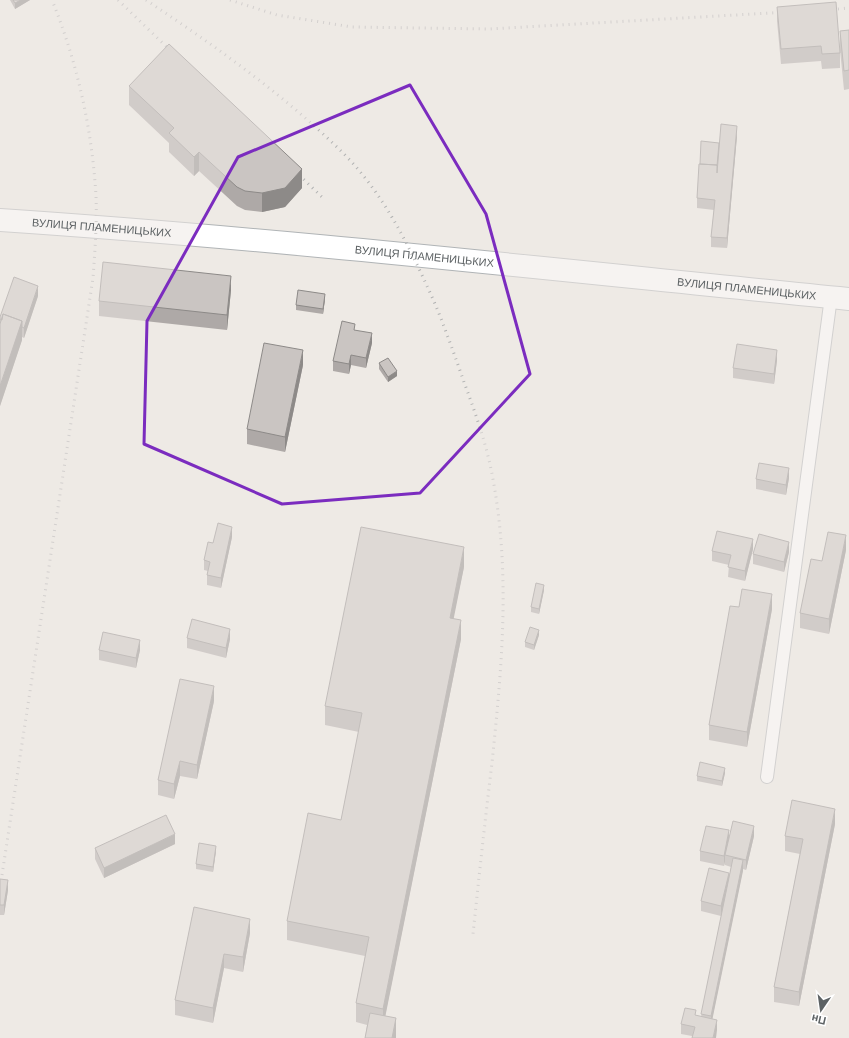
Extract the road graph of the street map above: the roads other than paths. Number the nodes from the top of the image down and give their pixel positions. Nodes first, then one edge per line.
1 (0, 220) edge
2 (840, 298) edge
3 (767, 777) dead end

1 - 2 street, ВУЛИЦЯ ПЛАМЕНИЦЬКИХ
2 - 3 lane

